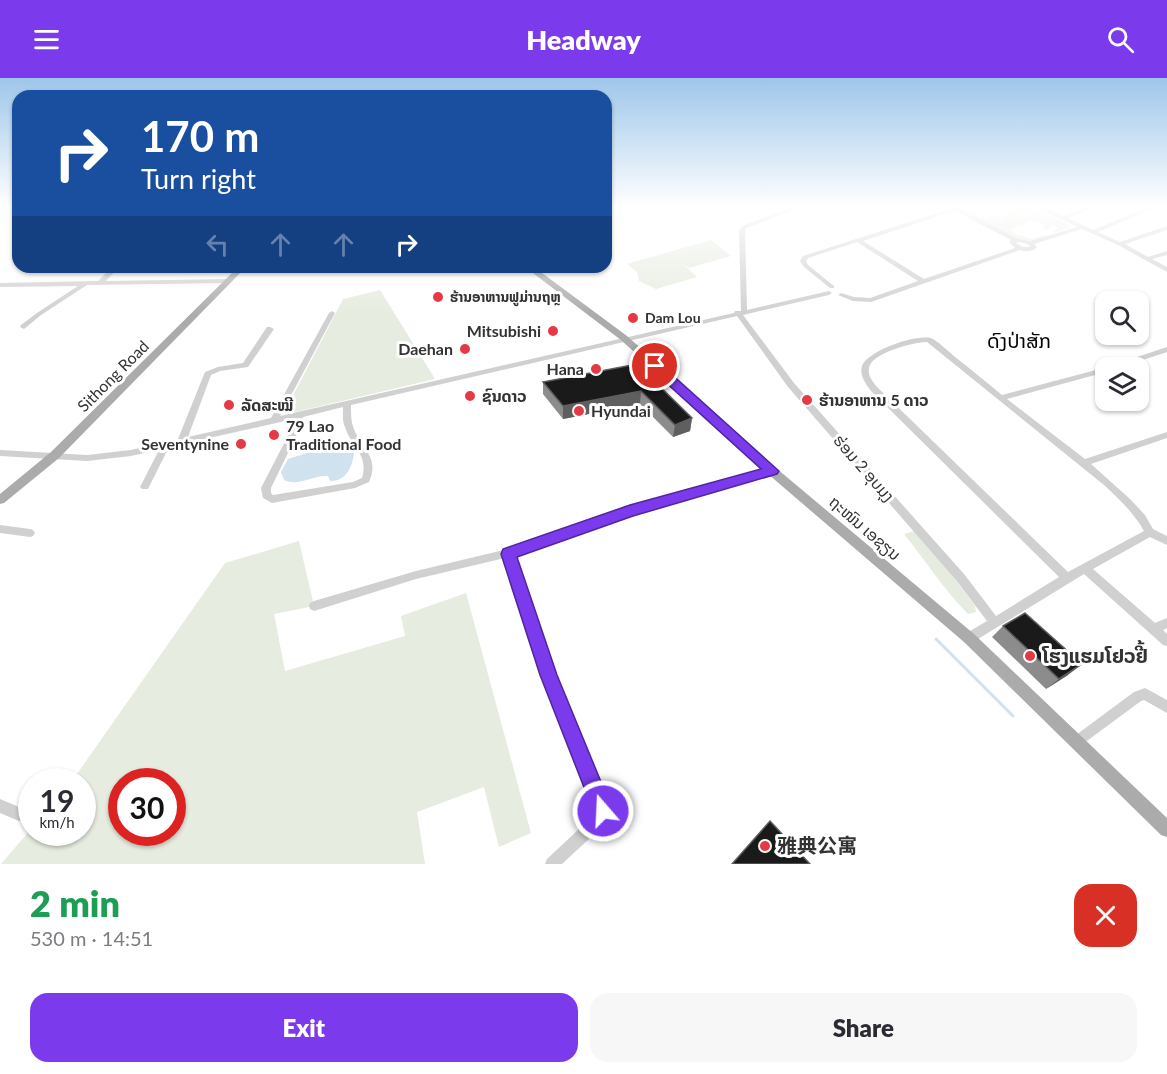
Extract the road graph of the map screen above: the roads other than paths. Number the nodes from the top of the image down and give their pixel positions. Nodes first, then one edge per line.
1 (742, 243) edge
2 (850, 243) edge
3 (862, 243) edge
4 (1014, 243) edge
5 (1031, 243) edge
6 (1117, 243) edge
7 (1124, 243) edge
8 (1120, 244) junction
9 (1020, 248) junction
10 (1167, 253) edge
11 (1147, 259) junction
12 (1167, 270) edge
13 (110, 273) edge
14 (236, 273) edge
15 (537, 273) edge
16 (229, 281) junction
17 (924, 282) junction
18 (85, 284) junction
19 (99, 284) junction
20 (0, 285) edge
21 (830, 290) junction
22 (740, 312) junction
23 (332, 313) dead end
24 (24, 327) dead end
25 (270, 330) dead end
26 (624, 339) junction
27 (1167, 349) edge
28 (1143, 357) edge
29 (220, 360) dead end
30 (212, 371) junction
31 (1095, 372) edge
32 (1001, 398) junction
33 (347, 403) junction
34 (299, 414) junction
35 (273, 420) junction
36 (1167, 435) edge
37 (182, 441) junction
38 (165, 446) junction
39 (0, 453) edge
40 (55, 455) junction
41 (1083, 463) junction
42 (772, 471) junction
43 (145, 488) dead end
44 (0, 500) edge
45 (0, 529) edge
46 (1150, 532) junction
47 (30, 533) dead end
48 (1167, 541) edge
49 (508, 554) junction
50 (1086, 569) junction
51 (1067, 578) junction
52 (314, 606) dead end
53 (994, 622) junction
54 (1167, 623) edge
55 (1154, 629) junction
56 (969, 638) junction
57 (1167, 641) edge
58 (1167, 707) edge
59 (1076, 742) junction
60 (0, 806) edge
61 (18, 814) edge
62 (1167, 829) edge
63 (552, 864) edge

1 - 22 street
2 - 21 street
3 - 17 street
4 - 9 street
5 - 9 street
6 - 8 street
7 - 8 street
8 - 11 street
9 - 17 street
10 - 11 street
11 - 12 street
13 - 19 street
14 - 16 main road, Sithong Road
15 - 26 main road, ຖະໜົນ ເອຊຽນ
16 - 19 street
16 - 40 main road, Sithong Road
17 - 21 street
18 - 19 street
18 - 20 street
18 - 24 street
21 - 22 street
22 - 26 street
22 - 53 street, ຮ່ອມ 2 ອຸບມຸງ
23 - 35 street
25 - 30 street
26 - 33 street
26 - 42 main road, ຖະໜົນ ເອຊຽນ
27 - 28 street
29 - 30 street
30 - 37 street
31 - 32 street
32 - 41 street
32 - 51 street
33 - 34 street
33 - 34 street
34 - 35 street
35 - 37 street
36 - 41 street
37 - 38 street
38 - 40 street
38 - 43 street
39 - 40 street
40 - 44 main road, Sithong Road
41 - 46 street
42 - 49 street
42 - 56 main road, ຖະໜົນ ເອຊຽນ
45 - 47 street
46 - 48 street
46 - 50 street
49 - 52 street
49 - 63 street
50 - 51 street
50 - 55 street
51 - 53 street
53 - 56 street
54 - 55 street
55 - 57 street
56 - 59 main road, ຖະໜົນ ເອຊຽນ
58 - 59 street
59 - 62 main road, ຖະໜົນ ເອຊຽນ
60 - 61 street

